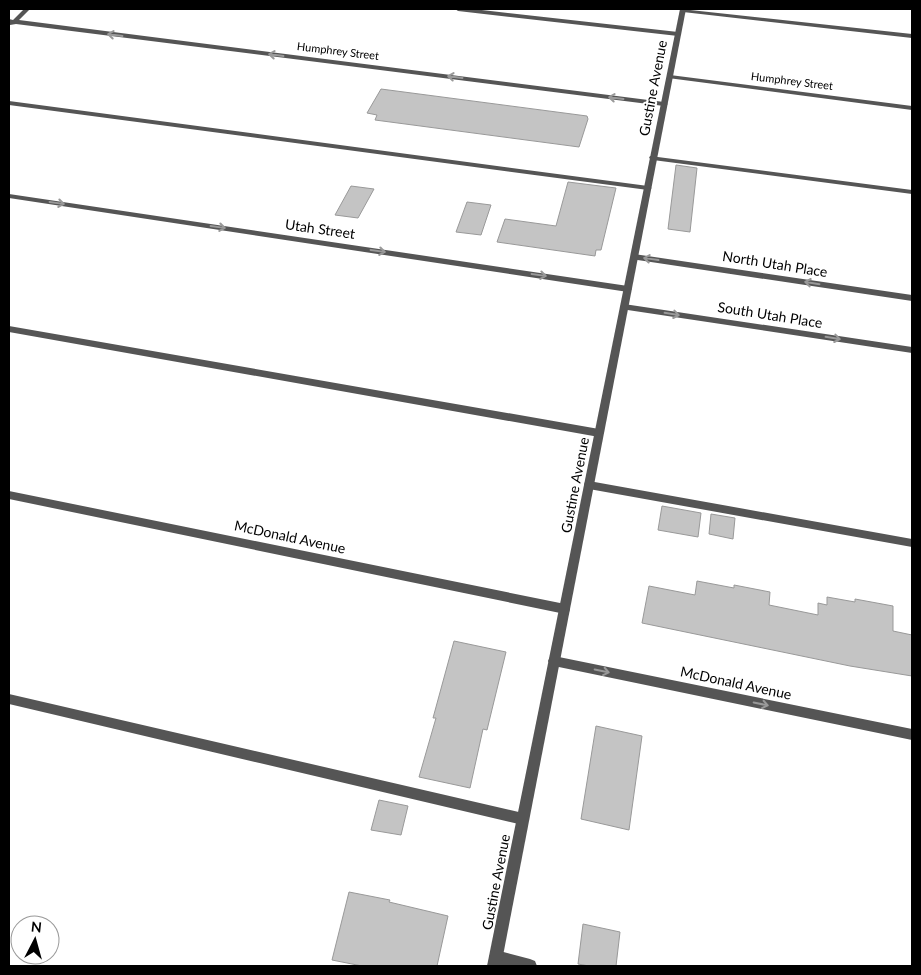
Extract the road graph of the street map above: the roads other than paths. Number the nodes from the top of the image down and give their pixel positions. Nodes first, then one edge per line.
1 (27, 9) edge
2 (458, 9) edge
3 (683, 9) edge
4 (11, 24) edge
5 (678, 34) junction
6 (912, 36) edge
7 (670, 77) junction
8 (9, 104) edge
9 (664, 104) junction
10 (912, 108) edge
11 (654, 158) junction
12 (648, 188) junction
13 (912, 192) edge
14 (9, 196) edge
15 (634, 257) junction
16 (628, 289) junction
17 (912, 298) edge
18 (624, 307) junction
19 (9, 328) edge
20 (912, 350) edge
21 (599, 433) junction
22 (589, 485) junction
23 (9, 495) edge
24 (912, 543) edge
25 (564, 608) junction
26 (554, 661) junction
27 (9, 699) edge
28 (912, 736) edge
29 (523, 819) junction
30 (495, 962) edge
31 (530, 966) edge

1 - 4 street
2 - 5 street
3 - 5 street, Gustine Avenue
3 - 6 street
9 -> 4 street, Humphrey Street
5 - 7 street, Gustine Avenue
7 - 9 street, Gustine Avenue
7 - 10 street, Humphrey Street
8 - 12 street
9 - 11 street, Gustine Avenue
11 - 12 street, Gustine Avenue
11 - 13 street
12 - 15 street, Gustine Avenue
14 -> 16 street, Utah Street
15 - 16 street, Gustine Avenue
17 -> 15 street, North Utah Place
16 - 18 street, Gustine Avenue
18 -> 20 street, South Utah Place
18 - 21 street, Gustine Avenue
19 - 21 street
21 - 22 street, Gustine Avenue
22 - 24 street
22 - 25 street, Gustine Avenue
23 - 25 street, McDonald Avenue
25 - 26 street, Gustine Avenue
26 -> 28 street, McDonald Avenue
26 - 29 street, Gustine Avenue
27 - 29 street
29 - 30 street, Gustine Avenue
30 - 31 street

